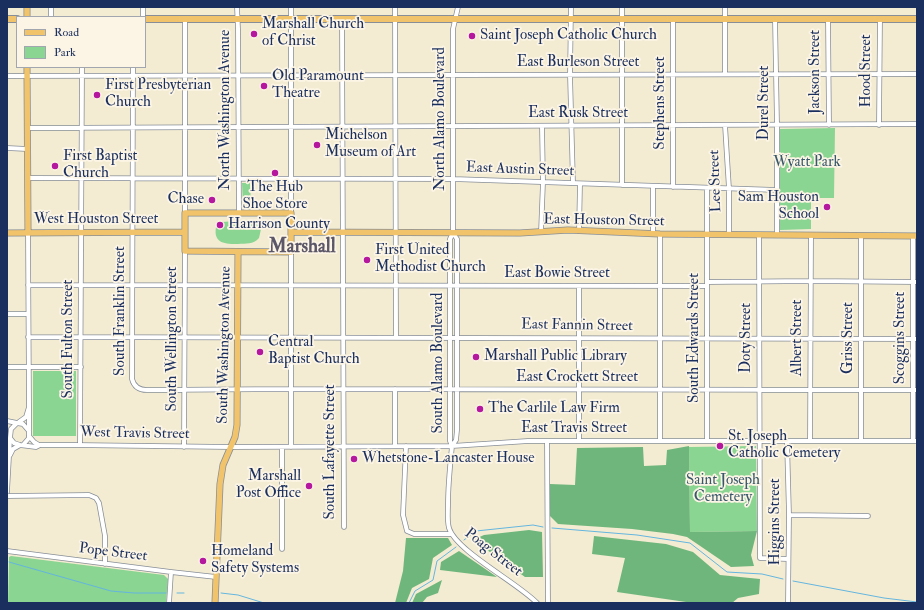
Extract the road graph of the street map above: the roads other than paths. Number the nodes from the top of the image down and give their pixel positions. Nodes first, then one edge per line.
1 (237, 7) edge
2 (291, 7) edge
3 (395, 7) edge
4 (458, 7) edge
5 (571, 7) edge
6 (622, 7) edge
7 (725, 7) edge
8 (146, 18) edge
9 (342, 18) junction
10 (395, 18) junction
11 (880, 18) junction
12 (917, 18) edge
13 (185, 19) junction
14 (238, 19) junction
15 (291, 19) junction
16 (455, 19) junction
17 (571, 19) junction
18 (622, 19) junction
19 (673, 19) junction
20 (725, 19) junction
21 (776, 19) junction
22 (828, 19) junction
23 (27, 68) edge
24 (82, 68) edge
25 (133, 68) edge
26 (570, 74) junction
27 (622, 74) junction
28 (673, 74) junction
29 (725, 74) junction
30 (777, 74) junction
31 (828, 74) junction
32 (879, 74) junction
33 (917, 74) edge
34 (453, 75) junction
35 (7, 76) edge
36 (27, 76) junction
37 (82, 76) junction
38 (133, 76) junction
39 (185, 76) junction
40 (238, 76) junction
41 (291, 76) junction
42 (342, 76) junction
43 (395, 76) junction
44 (917, 124) edge
45 (621, 125) junction
46 (673, 125) junction
47 (725, 125) junction
48 (777, 125) junction
49 (828, 125) junction
50 (879, 125) junction
51 (542, 126) junction
52 (571, 126) junction
53 (238, 127) junction
54 (291, 127) junction
55 (343, 127) junction
56 (395, 127) junction
57 (453, 127) junction
58 (27, 128) junction
59 (82, 128) junction
60 (133, 128) junction
61 (185, 128) junction
62 (7, 148) edge
63 (27, 148) junction
64 (28, 178) junction
65 (81, 178) junction
66 (133, 179) junction
67 (185, 179) junction
68 (239, 179) junction
69 (291, 179) junction
70 (343, 179) junction
71 (395, 179) junction
72 (453, 179) junction
73 (543, 182) junction
74 (573, 184) junction
75 (580, 184) junction
76 (622, 185) junction
77 (653, 186) junction
78 (673, 187) junction
79 (707, 188) junction
80 (729, 189) junction
81 (777, 190) junction
82 (185, 213) junction
83 (239, 213) junction
84 (291, 213) junction
85 (579, 231) junction
86 (28, 232) junction
87 (81, 232) junction
88 (133, 232) junction
89 (185, 232) junction
90 (291, 232) junction
91 (343, 232) junction
92 (395, 232) junction
93 (453, 232) junction
94 (541, 232) junction
95 (7, 233) edge
96 (653, 234) junction
97 (660, 234) junction
98 (708, 234) junction
99 (729, 235) junction
100 (759, 235) junction
101 (777, 235) junction
102 (811, 235) junction
103 (861, 236) junction
104 (915, 236) edge
105 (185, 252) junction
106 (238, 252) junction
107 (291, 252) junction
108 (810, 281) junction
109 (861, 281) junction
110 (759, 282) junction
111 (915, 282) edge
112 (707, 284) junction
113 (28, 285) junction
114 (81, 285) junction
115 (133, 285) junction
116 (185, 285) junction
117 (238, 285) junction
118 (291, 285) junction
119 (343, 285) junction
120 (395, 285) junction
121 (451, 285) junction
122 (457, 285) junction
123 (579, 286) junction
124 (660, 286) junction
125 (7, 314) edge
126 (28, 314) junction
127 (28, 337) junction
128 (81, 337) junction
129 (132, 337) junction
130 (185, 337) junction
131 (238, 337) junction
132 (291, 337) junction
133 (343, 337) junction
134 (396, 337) junction
135 (450, 337) junction
136 (457, 337) junction
137 (579, 338) junction
138 (660, 339) junction
139 (707, 339) junction
140 (758, 339) junction
141 (810, 339) junction
142 (861, 339) junction
143 (915, 339) edge
144 (7, 367) edge
145 (28, 367) junction
146 (81, 367) junction
147 (136, 388) joint
148 (185, 389) junction
149 (238, 389) junction
150 (291, 389) junction
151 (343, 389) junction
152 (395, 389) junction
153 (450, 389) junction
154 (457, 390) junction
155 (579, 390) junction
156 (660, 390) junction
157 (707, 390) junction
158 (758, 390) junction
159 (810, 390) junction
160 (861, 390) junction
161 (915, 390) edge
162 (29, 407) junction
163 (7, 422) edge
164 (18, 423) junction
165 (30, 431) junction
166 (10, 432) junction
167 (29, 436) junction
168 (10, 438) junction
169 (547, 441) junction
170 (579, 441) junction
171 (660, 441) junction
172 (706, 441) junction
173 (787, 441) junction
174 (810, 441) junction
175 (861, 441) junction
176 (915, 441) edge
177 (758, 442) junction
178 (21, 445) junction
179 (80, 445) junction
180 (40, 446) junction
181 (395, 446) junction
182 (406, 446) junction
183 (452, 446) junction
184 (184, 447) junction
185 (231, 447) junction
186 (282, 447) junction
187 (291, 447) junction
188 (343, 447) junction
189 (9, 456) junction
190 (7, 492) edge
191 (7, 496) edge
192 (789, 514) junction
193 (868, 516) dead end
194 (344, 528) dead end
195 (451, 534) junction
196 (282, 549) dead end
197 (7, 551) edge
198 (788, 559) junction
199 (105, 564) junction
200 (171, 572) junction
201 (216, 577) junction
202 (169, 603) edge
203 (216, 603) edge
204 (537, 603) edge
205 (548, 603) edge
206 (788, 603) edge

1 - 14 street, North Washington Avenue
2 - 15 street
3 - 10 street
4 - 16 street, North Alamo Boulevard
5 - 17 street
6 - 18 street
7 - 20 street
8 - 13 highway
9 - 10 highway
9 - 15 highway
9 - 42 street, South Lafayette Street
10 - 16 highway
10 - 43 street
11 - 12 highway
11 - 22 highway
11 - 32 street, Hood Street
13 - 14 highway
13 - 39 street
14 - 15 highway
14 - 40 street, North Washington Avenue
15 - 41 street
16 - 17 highway
16 - 34 street, North Alamo Boulevard
17 - 18 highway
17 - 26 street
18 - 19 highway
18 - 27 street
19 - 20 highway
19 - 28 street, Stephens Street
20 - 21 highway
20 - 29 street
21 - 22 highway
21 - 30 street, Durel Street
22 - 31 street, Jackson Street
23 - 36 main road
24 - 37 street, South Fulton Street
25 - 38 street, South Franklin Street
26 - 27 street, East Burleson Street
26 - 34 street, East Burleson Street
26 - 52 street
27 - 28 street, East Burleson Street
27 - 45 street
28 - 29 street, East Burleson Street
28 - 46 street, Stephens Street
29 - 30 street, East Burleson Street
30 - 31 street, East Burleson Street
30 - 48 street, Durel Street
31 - 32 street, East Burleson Street
31 - 49 street, Jackson Street
32 - 33 street, East Burleson Street
32 - 50 street, Hood Street
34 - 43 street, East Burleson Street
34 - 57 street, North Alamo Boulevard
35 - 36 street, East Burleson Street
36 - 37 street, East Burleson Street
36 - 58 main road
37 - 38 street, East Burleson Street
37 - 59 street, South Fulton Street
38 - 39 street, East Burleson Street
38 - 60 street, South Franklin Street
39 - 40 street, East Burleson Street
39 - 61 street
40 - 41 street, East Burleson Street
40 - 53 street, North Washington Avenue
41 - 42 street, East Burleson Street
41 - 54 street
42 - 43 street, East Burleson Street
42 - 55 street, South Lafayette Street
43 - 56 street
44 - 50 street, East Rusk Street
45 - 46 street, East Rusk Street
45 - 52 street, East Rusk Street
45 - 76 street
46 - 47 street, East Rusk Street
46 - 78 street, Stephens Street
47 - 48 street, East Rusk Street
47 - 80 street, Lee Street
48 - 49 street, East Rusk Street
48 - 81 street, Durel Street
49 - 50 street, East Rusk Street
51 - 52 street, East Rusk Street
51 - 57 street, East Rusk Street
51 - 73 street
52 - 74 street
53 - 54 street, East Rusk Street
53 - 61 street, East Rusk Street
53 - 68 street, North Washington Avenue
54 - 55 street, East Rusk Street
54 - 69 street
55 - 56 street, East Rusk Street
55 - 70 street, South Lafayette Street
56 - 57 street, East Rusk Street
56 - 71 street
57 - 72 street, North Alamo Boulevard
58 - 59 street, East Rusk Street
58 - 63 main road
59 - 60 street, East Rusk Street
59 - 65 street, South Fulton Street
60 - 61 street, East Rusk Street
60 - 66 street, South Franklin Street
61 - 67 street
62 - 63 street
63 - 64 main road
64 - 65 street, East Austin Street
64 - 86 main road
65 - 66 street, East Austin Street
65 - 87 street, South Fulton Street
66 - 67 street, East Austin Street
66 - 88 street, South Franklin Street
67 - 68 street, East Austin Street
67 - 82 street
68 - 69 street, East Austin Street
68 - 83 street, North Washington Avenue
69 - 70 street, East Austin Street
69 - 84 street
70 - 71 street, East Austin Street
70 - 91 street, South Lafayette Street
71 - 72 street, East Austin Street
71 - 92 street
72 - 73 street, East Austin Street
72 - 93 street, North Alamo Boulevard
73 - 74 street, East Austin Street
73 - 94 street
74 - 75 street, East Austin Street
75 - 76 street, East Austin Street
75 - 85 street
76 - 77 street, East Austin Street
77 - 78 street, East Austin Street
77 - 96 street
78 - 79 street, East Austin Street
79 - 80 street, East Austin Street
79 - 98 street, South Edwards Street
80 - 81 street, East Austin Street
80 - 99 street, Lee Street
81 - 101 street, Durel Street
82 - 83 main road
82 - 89 main road, South Wellington Street
83 - 84 main road
84 - 90 main road
85 - 94 main road, East Houston Street
85 - 96 main road, East Houston Street
86 - 87 main road, West Houston Street
86 - 95 main road, West Houston Street
86 - 113 street
87 - 88 main road, West Houston Street
87 - 114 street, South Fulton Street
88 - 89 main road, West Houston Street
88 - 115 street, South Franklin Street
89 - 105 main road, South Wellington Street
90 - 91 main road, East Houston Street
90 - 107 main road
91 - 92 main road, East Houston Street
91 - 119 street, South Lafayette Street
92 - 93 main road, East Houston Street
92 - 120 street
93 - 94 main road, East Houston Street
93 - 121 street, South Alamo Boulevard
93 - 122 street, South Alamo Boulevard
96 - 97 main road, East Houston Street
97 - 98 main road, East Houston Street
97 - 124 street
98 - 99 main road, East Houston Street
98 - 112 street, South Edwards Street
99 - 100 main road, East Houston Street
100 - 101 main road, East Houston Street
100 - 110 street, Doty Street
101 - 102 main road, East Houston Street
102 - 103 main road, East Houston Street
102 - 108 street, Albert Street
103 - 104 main road, East Houston Street
103 - 109 street, Griss Street
104 - 111 street, Scoggins Street
105 - 106 main road
105 - 116 street, South Wellington Street
106 - 107 main road
106 - 117 main road, South Washington Avenue
107 - 118 street
108 - 109 street, East Bowie Street
108 - 110 street, East Bowie Street
108 - 141 street, Albert Street
109 - 111 street, East Bowie Street
109 - 142 street, Griss Street
110 - 112 street, East Bowie Street
110 - 140 street, Doty Street
111 - 143 street, Scoggins Street
112 - 124 street, East Bowie Street
112 - 139 street, South Edwards Street
113 - 114 street, East Bowie Street
113 - 126 street
114 - 115 street, East Bowie Street
114 - 128 street, South Fulton Street
115 - 116 street, East Bowie Street
115 - 129 street, South Franklin Street
116 - 117 street, East Bowie Street
116 - 130 street, South Wellington Street
117 - 118 street, East Bowie Street
117 - 131 main road, South Washington Avenue
118 - 119 street, East Bowie Street
118 - 132 street
119 - 120 street, East Bowie Street
119 - 133 street, South Lafayette Street
120 - 121 street, East Bowie Street
120 - 134 street
121 - 122 street, East Bowie Street
121 - 135 street, South Alamo Boulevard
122 - 123 street, East Bowie Street
122 - 136 street, South Alamo Boulevard
123 - 124 street, East Bowie Street
123 - 137 street
124 - 138 street
125 - 126 street
126 - 127 street
127 - 128 street, East Fannin Street
127 - 145 street
128 - 129 street, East Fannin Street
128 - 146 street, South Fulton Street
129 - 130 street, East Fannin Street
129 - 147 street, South Franklin Street
130 - 131 street, East Fannin Street
130 - 148 street, South Wellington Street
131 - 132 street, East Fannin Street
131 - 149 main road, South Washington Avenue
132 - 133 street, East Fannin Street
132 - 150 street
133 - 134 street, East Fannin Street
133 - 151 street, South Lafayette Street
134 - 135 street, East Fannin Street
135 - 136 street, East Fannin Street
135 - 153 street, South Alamo Boulevard
136 - 137 street, East Fannin Street
136 - 154 street, South Alamo Boulevard
137 - 138 street, East Fannin Street
137 - 155 street
138 - 139 street, East Fannin Street
138 - 156 street
139 - 140 street, East Fannin Street
139 - 157 street, South Edwards Street
140 - 141 street, East Fannin Street
140 - 158 street, Doty Street
141 - 142 street, East Fannin Street
141 - 159 street, Albert Street
142 - 143 street, East Fannin Street
142 - 160 street, Griss Street
143 - 161 street, Scoggins Street
144 - 145 street
145 - 146 street
145 - 162 street
146 - 179 street, South Fulton Street
147 - 148 street, East Crockett Street
148 - 149 street, East Crockett Street
148 - 184 street, South Wellington Street
149 - 150 street, East Crockett Street
149 - 185 main road, South Washington Avenue
150 - 151 street, East Crockett Street
150 - 187 street
151 - 152 street, East Crockett Street
151 - 188 street, South Lafayette Street
152 - 153 street, East Crockett Street
152 - 181 street
153 - 154 street, East Crockett Street
153 - 183 street, South Alamo Boulevard
154 - 155 street, East Crockett Street
154 - 183 street, South Alamo Boulevard
155 - 156 street, East Crockett Street
155 - 170 street
156 - 157 street, East Crockett Street
156 - 171 street
157 - 158 street, East Crockett Street
157 - 172 street, South Edwards Street
158 - 159 street, East Crockett Street
158 - 177 street, Doty Street
159 - 160 street, East Crockett Street
159 - 174 street, Albert Street
160 - 161 street, East Crockett Street
160 - 175 street, Griss Street
161 - 176 street, Scoggins Street
162 - 164 street
162 - 165 street
163 - 164 street
163 - 166 street
164 - 165 street
164 - 166 street
165 - 167 street
166 - 168 street
167 - 178 street
167 - 180 street
168 - 178 street
168 - 189 street
169 - 170 street, East Travis Street
169 - 183 street, East Travis Street
169 - 205 street
170 - 171 street, East Travis Street
171 - 172 street, East Travis Street
172 - 177 street, East Travis Street
173 - 174 street, East Travis Street
173 - 177 street, East Travis Street
173 - 192 street, Higgins Street
174 - 175 street, East Travis Street
175 - 176 street, East Travis Street
177 - 198 street, Doty Street
178 - 180 street, West Travis Street
178 - 189 street
179 - 180 street, West Travis Street
179 - 184 street, West Travis Street
181 - 182 street, East Travis Street
181 - 188 street, East Travis Street
182 - 183 street, East Travis Street
182 - 195 street, Poag Street
183 - 195 street, South Alamo Boulevard
184 - 185 street, West Travis Street
185 - 186 street, East Travis Street
185 - 201 main road, South Washington Avenue
186 - 187 street, East Travis Street
186 - 196 street
187 - 188 street, East Travis Street
188 - 194 street, South Lafayette Street
189 - 190 street
191 - 199 street
192 - 193 street
192 - 198 street, Higgins Street
195 - 204 street, Poag Street
197 - 199 street, Pope Street
198 - 206 street, Higgins Street
199 - 200 street, Pope Street
200 - 201 street, Pope Street
200 - 202 street
201 - 203 main road, South Washington Avenue

